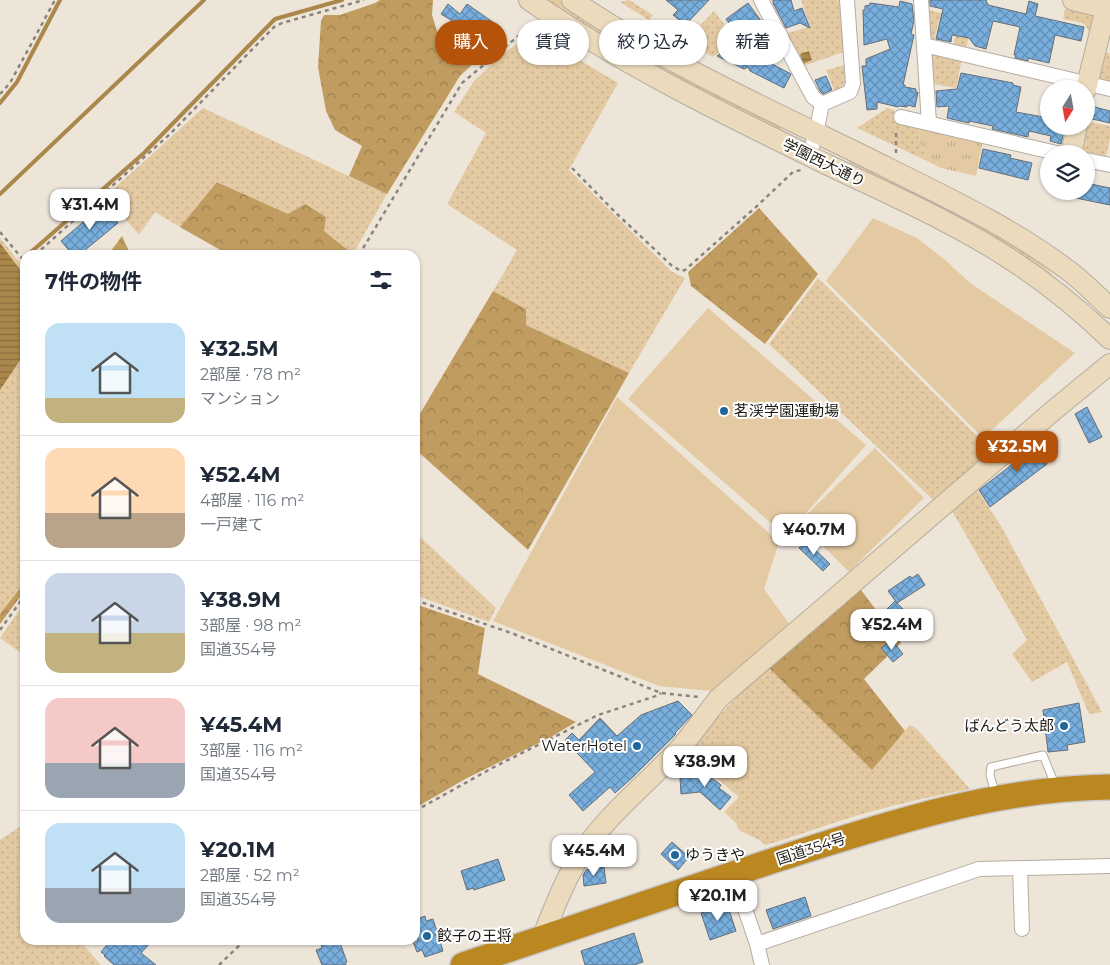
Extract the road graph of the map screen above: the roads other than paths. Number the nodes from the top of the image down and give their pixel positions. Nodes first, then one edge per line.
1 (572, 0) edge
2 (761, 0) edge
3 (847, 0) edge
4 (921, 0) edge
5 (1073, 0) edge
6 (536, 5) edge
7 (1108, 6) edge
8 (924, 45) junction
9 (1063, 80) edge
10 (1089, 80) edge
11 (1095, 87) edge
12 (1110, 89) edge
13 (822, 104) junction
14 (901, 116) road end
15 (929, 123) junction
16 (816, 133) junction
17 (1040, 149) edge
18 (1095, 162) edge
19 (806, 163) junction
20 (1110, 165) edge
21 (1110, 308) edge
22 (1110, 339) edge
23 (1110, 364) edge
24 (1110, 787) edge
25 (1056, 790) junction
26 (996, 799) junction
27 (1110, 866) edge
28 (1020, 868) junction
29 (733, 874) junction
30 (1022, 929) dead end
31 (542, 938) junction
32 (757, 944) junction
33 (463, 965) edge
34 (762, 965) edge

1 - 16 main road, 学園西大通り
2 - 13 street
3 - 13 street
4 - 8 street
5 - 7 main road
6 - 19 main road, 学園西大通り
7 - 10 main road
8 - 9 street
8 - 15 street
11 - 12 street
13 - 16 street
14 - 15 street
15 - 17 street
16 - 19 street
16 - 21 main road, 学園西大通り
18 - 20 street
19 - 22 main road, 学園西大通り
23 - 31 main road
24 - 25 highway, 国道354号
25 - 26 highway, 国道354号
25 - 26 lane
26 - 29 highway, 国道354号
27 - 28 street
28 - 30 street
28 - 32 street
29 - 31 highway, 国道354号
29 - 32 street
31 - 33 highway, 国道354号
32 - 34 street

